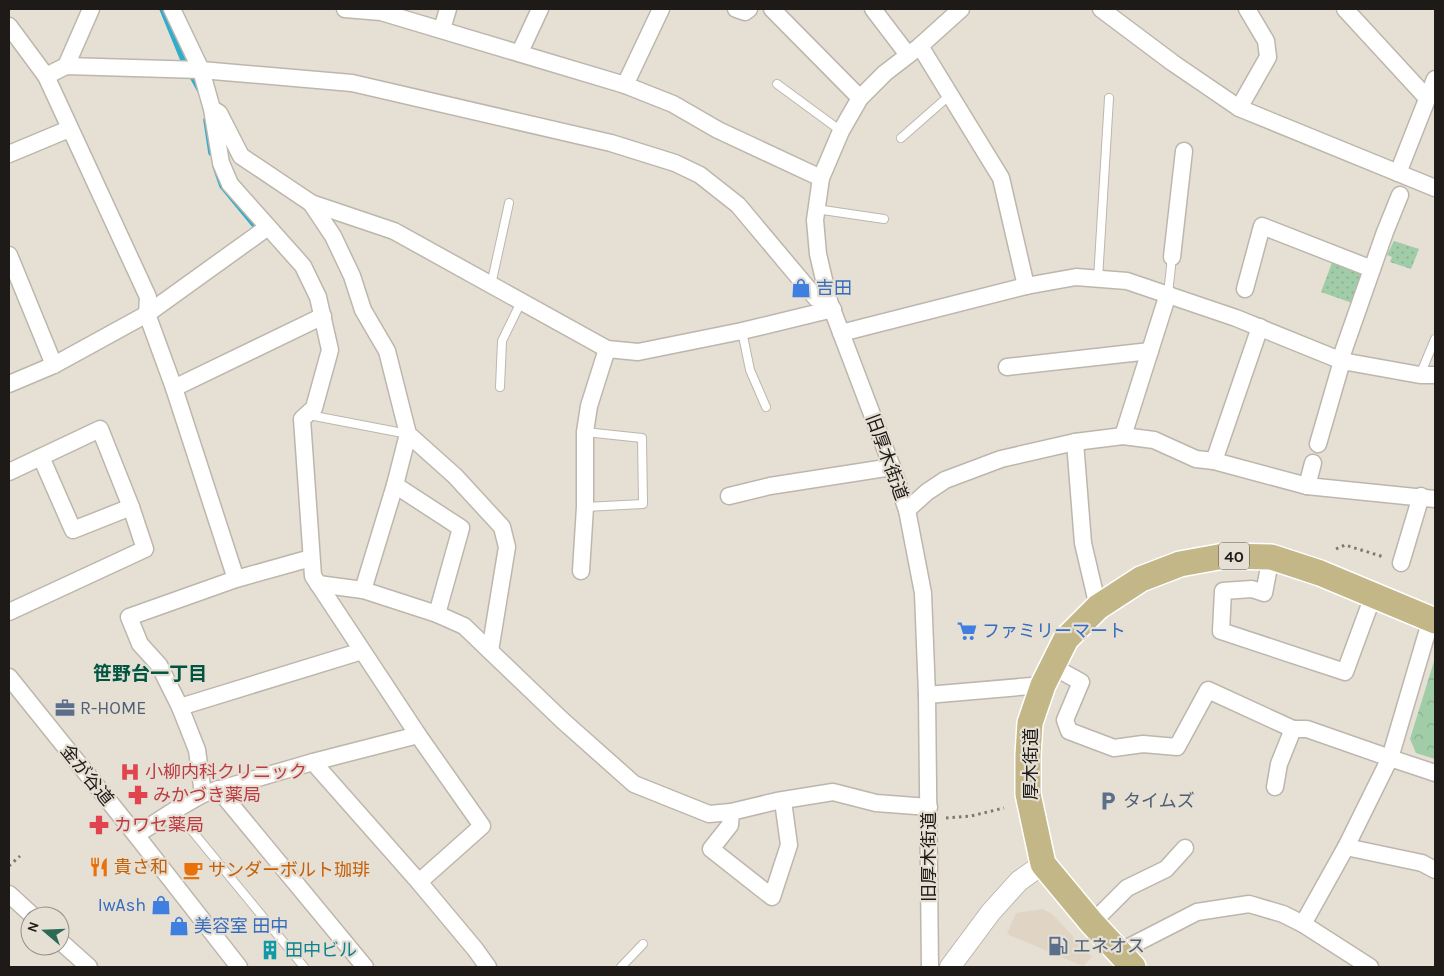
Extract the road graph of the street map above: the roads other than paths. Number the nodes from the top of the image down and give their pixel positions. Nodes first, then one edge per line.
1 (91, 9) edge
2 (172, 9) edge
3 (345, 9) edge
4 (448, 9) edge
5 (540, 9) edge
6 (661, 9) edge
7 (736, 9) edge
8 (749, 9) edge
9 (772, 9) edge
10 (873, 9) edge
11 (961, 9) edge
12 (1101, 9) edge
13 (1248, 9) edge
14 (1345, 9) edge
15 (9, 26) edge
16 (442, 29) junction
17 (914, 50) junction
18 (520, 52) junction
19 (66, 66) junction
20 (201, 70) junction
21 (46, 76) junction
22 (1435, 79) edge
23 (777, 84) dead end
24 (625, 85) junction
25 (950, 95) junction
26 (860, 98) junction
27 (1109, 98) dead end
28 (1427, 98) junction
29 (1240, 108) junction
30 (212, 109) junction
31 (70, 129) junction
32 (841, 132) junction
33 (900, 138) dead end
34 (1184, 151) dead end
35 (9, 154) edge
36 (1398, 174) junction
37 (821, 178) junction
38 (1435, 188) edge
39 (1400, 195) dead end
40 (311, 203) junction
41 (509, 203) dead end
42 (816, 209) junction
43 (884, 219) dead end
44 (268, 227) junction
45 (9, 255) edge
46 (1172, 257) joint
47 (1372, 269) junction
48 (1098, 279) junction
49 (491, 285) junction
50 (1026, 286) junction
51 (1245, 289) dead end
52 (1168, 294) junction
53 (521, 302) junction
54 (831, 305) junction
55 (147, 314) junction
56 (322, 316) junction
57 (1260, 327) junction
58 (742, 331) junction
59 (841, 333) junction
60 (1435, 339) edge
61 (607, 349) junction
62 (1150, 351) junction
63 (1342, 361) junction
64 (54, 365) junction
65 (1007, 367) dead end
66 (1428, 375) edge
67 (9, 384) edge
68 (500, 387) dead end
69 (174, 388) junction
70 (766, 407) dead end
71 (307, 415) junction
72 (585, 432) junction
73 (408, 434) junction
74 (1123, 436) junction
75 (1075, 442) junction
76 (1318, 444) dead end
77 (41, 457) junction
78 (1214, 461) junction
79 (1313, 463) dead end
80 (892, 467) junction
81 (9, 472) edge
82 (395, 485) junction
83 (1306, 486) junction
84 (728, 496) dead end
85 (1428, 497) edge
86 (131, 507) junction
87 (585, 507) junction
88 (906, 510) junction
89 (311, 558) junction
90 (1272, 558) junction
91 (1401, 563) road end
92 (581, 571) dead end
93 (236, 579) junction
94 (318, 584) junction
95 (363, 590) junction
96 (1373, 596) junction
97 (1098, 607) junction
98 (9, 612) edge
99 (437, 614) junction
100 (1433, 620) edge
101 (362, 652) junction
102 (490, 652) junction
103 (1047, 676) junction
104 (9, 677) edge
105 (927, 695) junction
106 (180, 707) junction
107 (1293, 729) junction
108 (418, 735) junction
109 (1390, 758) junction
110 (313, 762) junction
111 (1435, 772) edge
112 (1275, 787) dead end
113 (211, 791) junction
114 (783, 801) junction
115 (929, 807) junction
116 (175, 810) junction
117 (731, 812) junction
118 (136, 835) junction
119 (1346, 847) junction
120 (1185, 848) dead end
121 (1043, 864) junction
122 (1435, 870) edge
123 (419, 882) junction
124 (9, 894) edge
125 (22, 906) edge
126 (1092, 923) junction
127 (1304, 924) junction
128 (643, 944) dead end
129 (70, 950) edge
130 (1126, 959) edge
131 (89, 967) edge
132 (239, 967) edge
133 (304, 967) edge
134 (365, 967) edge
135 (488, 967) edge
136 (621, 967) edge
137 (930, 967) edge
138 (950, 967) edge
139 (1370, 967) edge

1 - 19 street
2 - 20 street
3 - 16 street
4 - 16 street
5 - 18 street
6 - 24 street
7 - 8 street
9 - 26 street
10 - 17 street
11 - 17 street, 旧厚木街道
12 - 29 street
13 - 29 street
14 - 28 street
15 - 21 street
16 - 18 street
17 - 25 street
17 - 26 street, 旧厚木街道
18 - 24 street
19 - 20 street
19 - 21 street
20 - 30 street
20 - 54 street
21 - 31 street
22 - 28 street
23 - 32 lane
24 - 37 street
25 - 33 lane
25 - 50 street
26 - 32 street, 旧厚木街道
27 - 48 lane
28 - 36 street
29 - 36 street
30 - 40 street
30 - 44 street
31 - 35 street
31 - 55 street
32 - 37 street, 旧厚木街道
34 - 46 street
36 - 38 street
37 - 42 street, 旧厚木街道
39 - 47 street
40 - 49 street
40 - 73 street
41 - 49 lane
42 - 43 lane
42 - 54 street, 旧厚木街道
44 - 55 street
44 - 56 street
45 - 64 street
46 - 52 lane
47 - 51 street
47 - 63 street
48 - 50 street
48 - 52 street
49 - 53 street
50 - 59 street
52 - 57 street
52 - 62 street
53 - 61 street
53 - 68 lane
54 - 58 street
54 - 59 street, 旧厚木街道
55 - 64 street
55 - 69 street
56 - 69 street
56 - 71 street
57 - 63 street
57 - 78 street
58 - 61 street
58 - 70 lane
59 - 80 street, 旧厚木街道
60 - 66 lane
61 - 72 street
62 - 65 street
62 - 74 street
63 - 66 street
63 - 76 street
64 - 67 street
69 - 93 street
71 - 73 lane
71 - 89 street
72 - 87 street
72 - 87 lane
73 - 82 street
73 - 102 street
74 - 75 street
74 - 78 street
75 - 88 street
75 - 97 street
77 - 81 street
77 - 86 street
77 - 86 street
78 - 83 street
79 - 83 street
80 - 84 street
80 - 88 street, 旧厚木街道
82 - 95 street
82 - 99 street
83 - 85 street
85 - 91 street
86 - 98 street
87 - 92 street
88 - 105 street, 旧厚木街道
89 - 93 street
89 - 94 street
90 - 96 main road, 厚木街道 / 40
90 - 96 street
90 - 97 main road, 厚木街道 / 40
93 - 106 street
94 - 95 street
94 - 101 street
95 - 99 street
96 - 100 main road, 厚木街道 / 40
97 - 103 main road, 厚木街道 / 40
99 - 102 street
100 - 109 street
101 - 106 street
101 - 108 street
102 - 117 street
103 - 105 street
103 - 107 street
103 - 121 main road, 厚木街道 / 40
104 - 118 street, 金が谷道
105 - 115 street, 旧厚木街道
106 - 113 street
107 - 109 street
107 - 112 street
108 - 110 street
108 - 123 street
109 - 111 street
109 - 119 street
110 - 113 street
110 - 123 street
113 - 116 street
113 - 134 street
114 - 115 street
114 - 117 street
114 - 117 street
115 - 137 street, 旧厚木街道
116 - 118 street
116 - 133 lane
118 - 132 street, 金が谷道
119 - 122 street
119 - 127 street
120 - 126 street
121 - 126 main road, 厚木街道 / 40
121 - 138 street
123 - 135 street
124 - 125 street
126 - 130 main road, 厚木街道 / 40
127 - 130 street
127 - 139 street
128 - 136 lane
129 - 131 street

